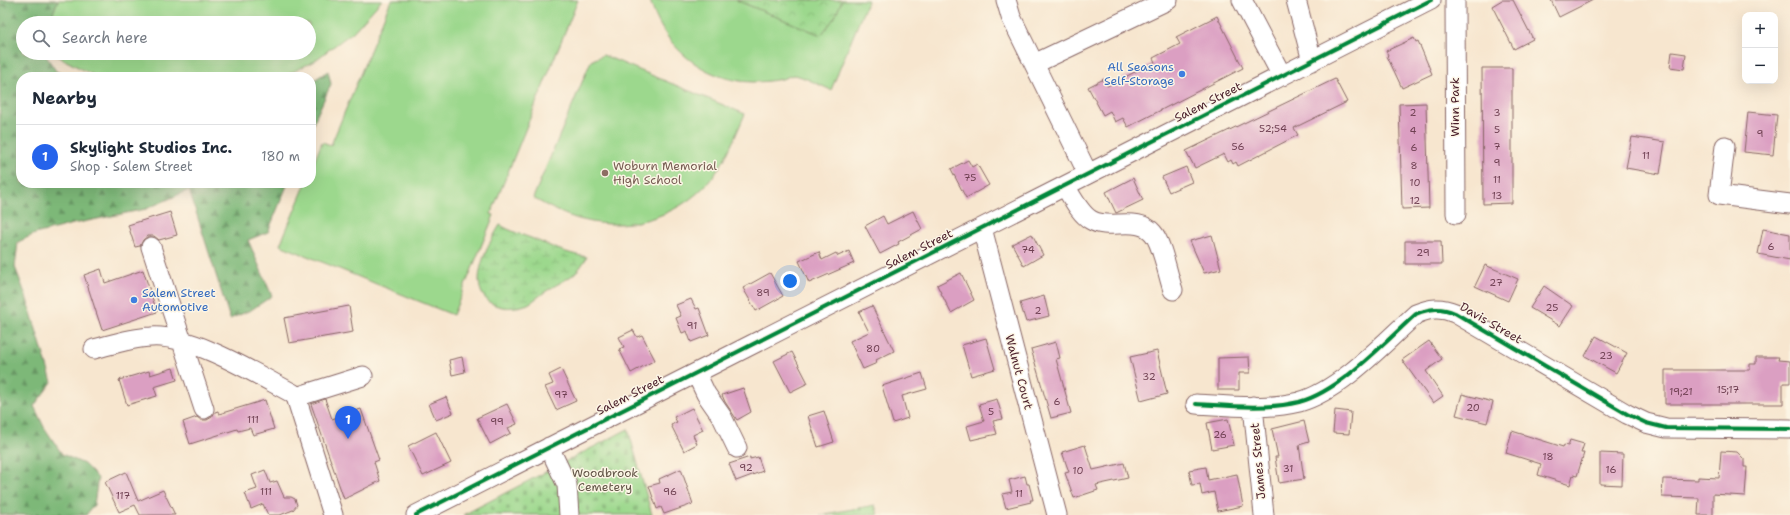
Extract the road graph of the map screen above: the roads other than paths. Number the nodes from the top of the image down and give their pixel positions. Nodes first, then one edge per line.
1 (1002, 0) edge
2 (1168, 0) edge
3 (1242, 0) edge
4 (1296, 0) edge
5 (1431, 0) edge
6 (1455, 0) edge
7 (1312, 61) junction
8 (1034, 64) junction
9 (1282, 76) junction
10 (1725, 146) dead end
11 (1088, 174) junction
12 (1065, 186) junction
13 (1790, 204) edge
14 (1456, 214) dead end
15 (982, 228) junction
16 (151, 247) dead end
17 (1173, 290) dead end
18 (182, 340) junction
19 (94, 349) dead end
20 (696, 373) junction
21 (363, 376) dead end
22 (296, 397) junction
23 (1196, 404) dead end
24 (1253, 406) junction
25 (204, 409) dead end
26 (1790, 429) edge
27 (549, 447) junction
28 (736, 448) dead end
29 (333, 515) edge
30 (416, 515) edge
31 (569, 515) edge
32 (1057, 515) edge
33 (1264, 515) edge

1 - 8 street
2 - 8 street
3 - 9 street
4 - 7 street
5 - 7 street, Salem Street
6 - 14 street, Winn Park
7 - 9 street, Salem Street
8 - 11 street
9 - 11 street, Salem Street
10 - 13 street
11 - 12 street, Salem Street
12 - 15 street, Salem Street
12 - 17 street
15 - 20 street, Salem Street
15 - 32 street, Walnut Court
16 - 18 street
18 - 19 street
18 - 22 street
18 - 25 street
20 - 27 street, Salem Street
20 - 28 street
21 - 22 street
22 - 29 street
23 - 24 street, Davis Street
24 - 26 street, Davis Street
24 - 33 street, James Street
27 - 30 street, Salem Street
27 - 31 street

